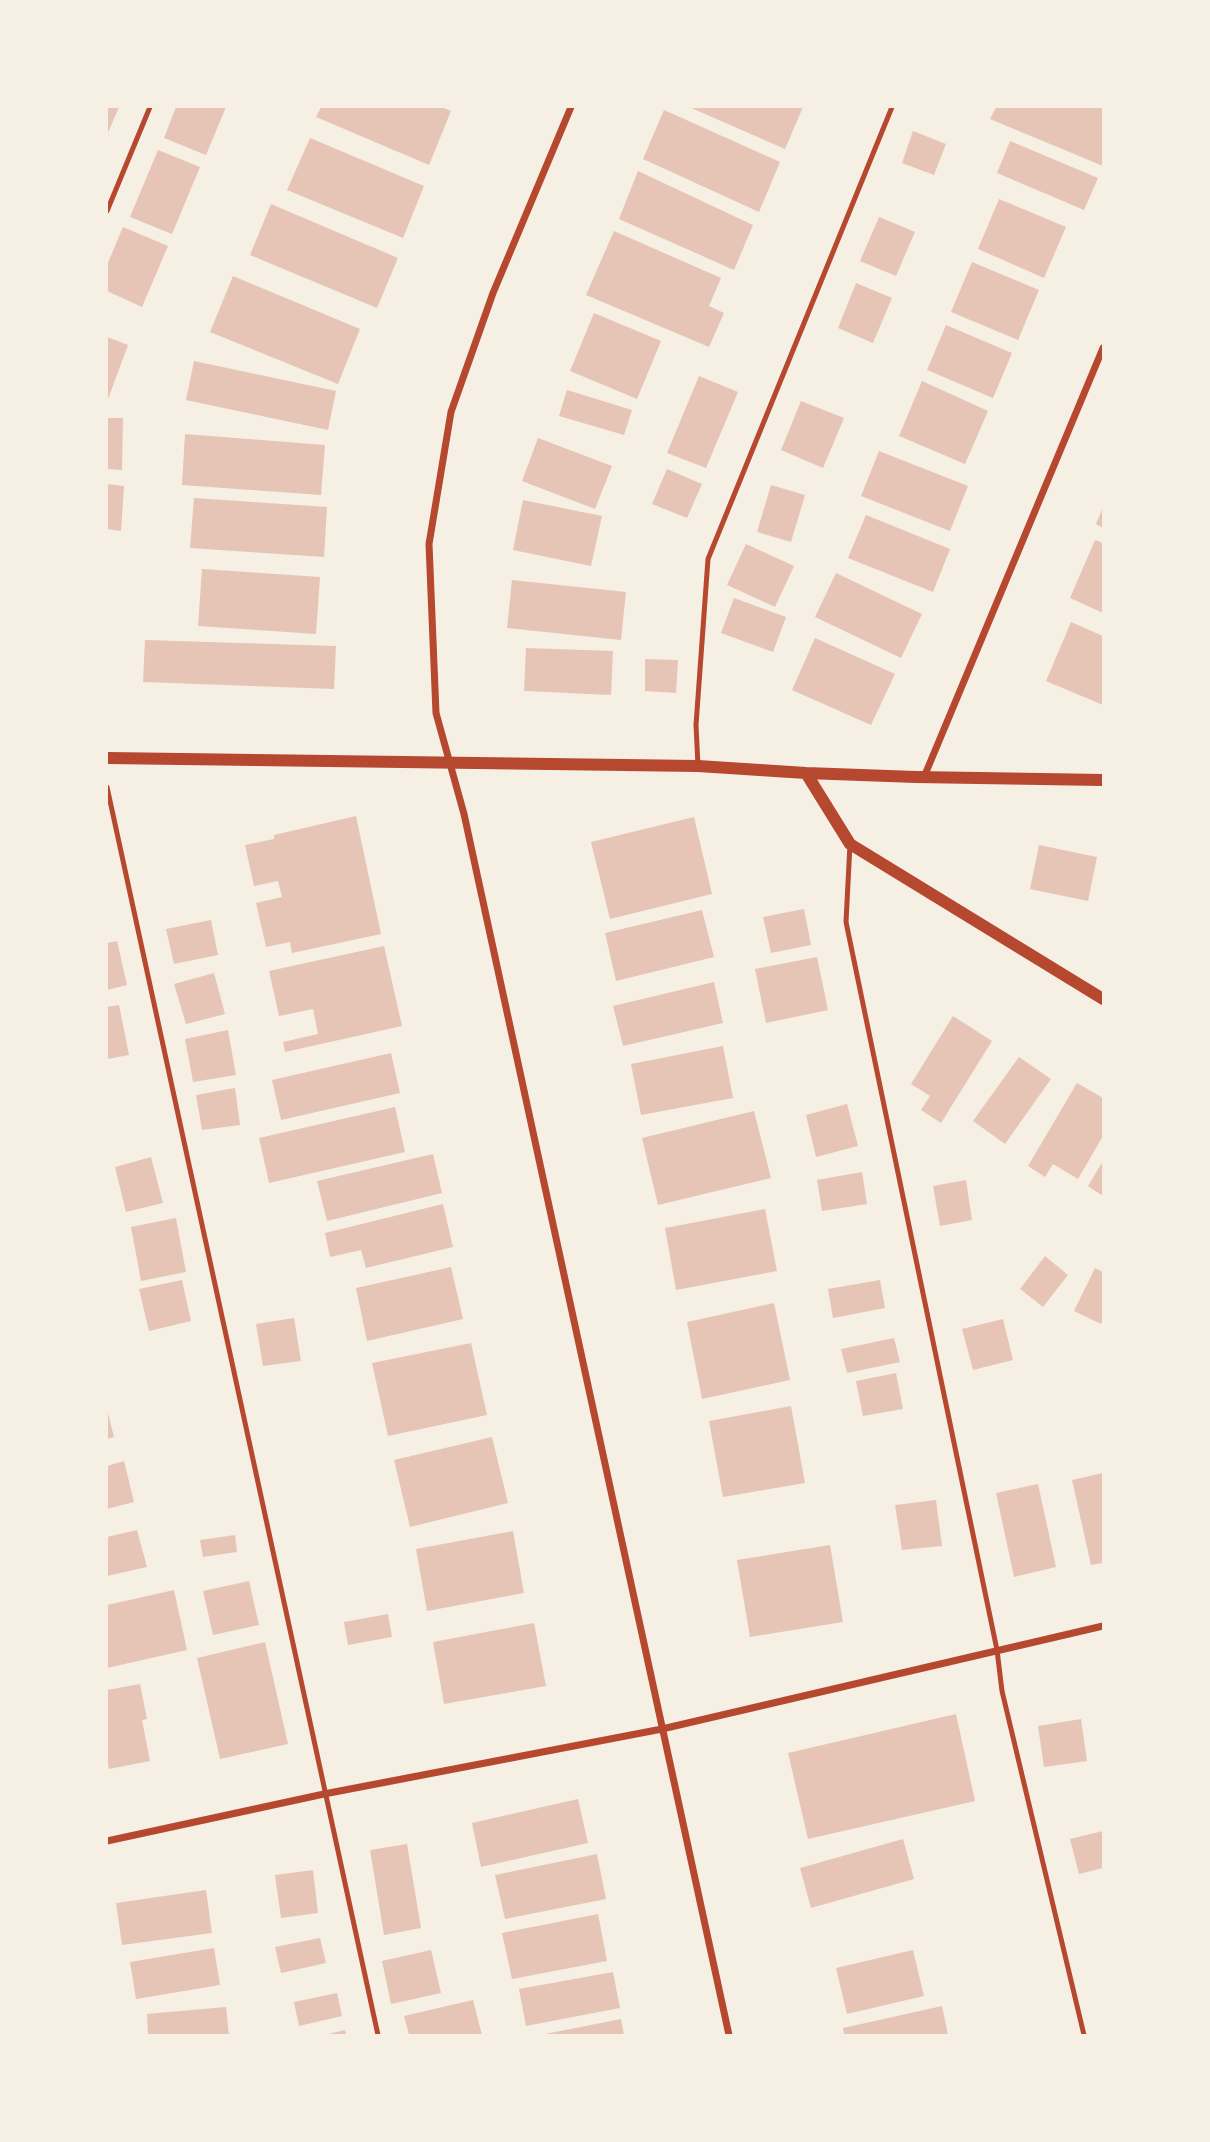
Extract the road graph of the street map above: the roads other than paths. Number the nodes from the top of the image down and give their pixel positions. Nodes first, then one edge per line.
1 (150, 107) edge
2 (571, 107) edge
3 (892, 107) edge
4 (107, 211) edge
5 (1103, 348) edge
6 (107, 758) edge
7 (450, 761) junction
8 (698, 766) junction
9 (806, 773) junction
10 (924, 777) junction
11 (1103, 780) edge
12 (107, 788) edge
13 (850, 844) junction
14 (1103, 999) edge
15 (1103, 1626) edge
16 (997, 1650) junction
17 (662, 1729) junction
18 (324, 1794) junction
19 (107, 1841) edge
20 (378, 2035) edge
21 (729, 2035) edge
22 (1084, 2035) edge

1 - 4 lane
2 - 7 street
3 - 8 lane
5 - 10 street
6 - 7 street
7 - 8 street
7 - 17 street
8 - 9 street
9 - 10 street
9 - 13 street
10 - 11 street
12 - 18 lane
13 - 14 street
13 - 16 lane
15 - 16 street
16 - 17 street
16 - 22 lane
17 - 18 street
17 - 21 street
18 - 19 street
18 - 20 lane

